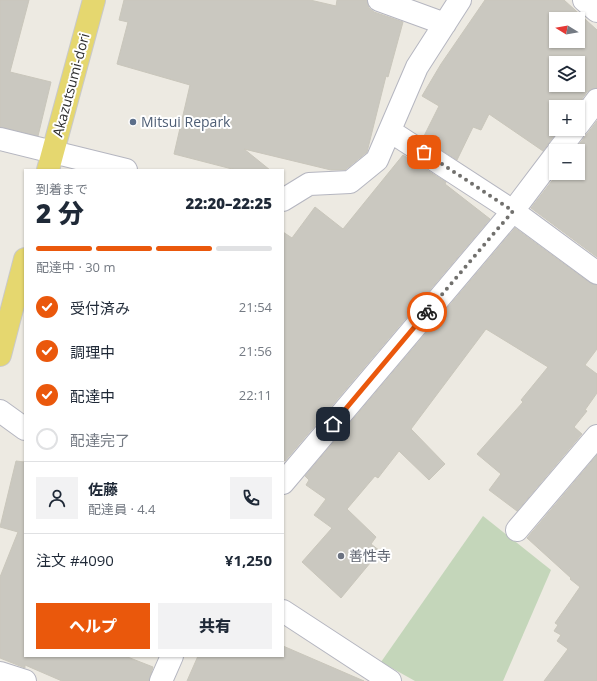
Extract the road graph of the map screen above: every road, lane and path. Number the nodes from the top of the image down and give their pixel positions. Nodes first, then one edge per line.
1 (94, 0) edge
2 (378, 0) edge
3 (460, 0) edge
4 (584, 0) edge
5 (597, 11) edge
6 (445, 24) junction
7 (597, 100) edge
8 (585, 116) edge
9 (390, 131) junction
10 (570, 136) edge
11 (0, 139) edge
12 (563, 144) edge
13 (51, 161) edge
14 (549, 163) edge
15 (118, 169) edge
16 (284, 199) edge
17 (513, 211) junction
18 (24, 263) edge
19 (597, 273) edge
20 (0, 355) edge
21 (0, 411) edge
22 (24, 428) edge
23 (597, 436) edge
24 (284, 482) edge
25 (517, 530) dead end
26 (284, 612) edge
27 (172, 657) edge
28 (0, 673) edge
29 (379, 678) edge
30 (25, 681) edge
31 (161, 681) edge

1 - 13 main road, Akazutsumi-dori
2 - 6 street
3 - 6 street
4 - 5 street
6 - 9 street
7 - 8 street
9 - 16 street
9 - 17 street
10 - 12 street
11 - 13 street
13 - 15 street
14 - 17 street
17 - 19 street
17 - 24 street
18 - 20 main road
21 - 22 street
23 - 25 street
26 - 29 street
27 - 31 street
28 - 30 street

